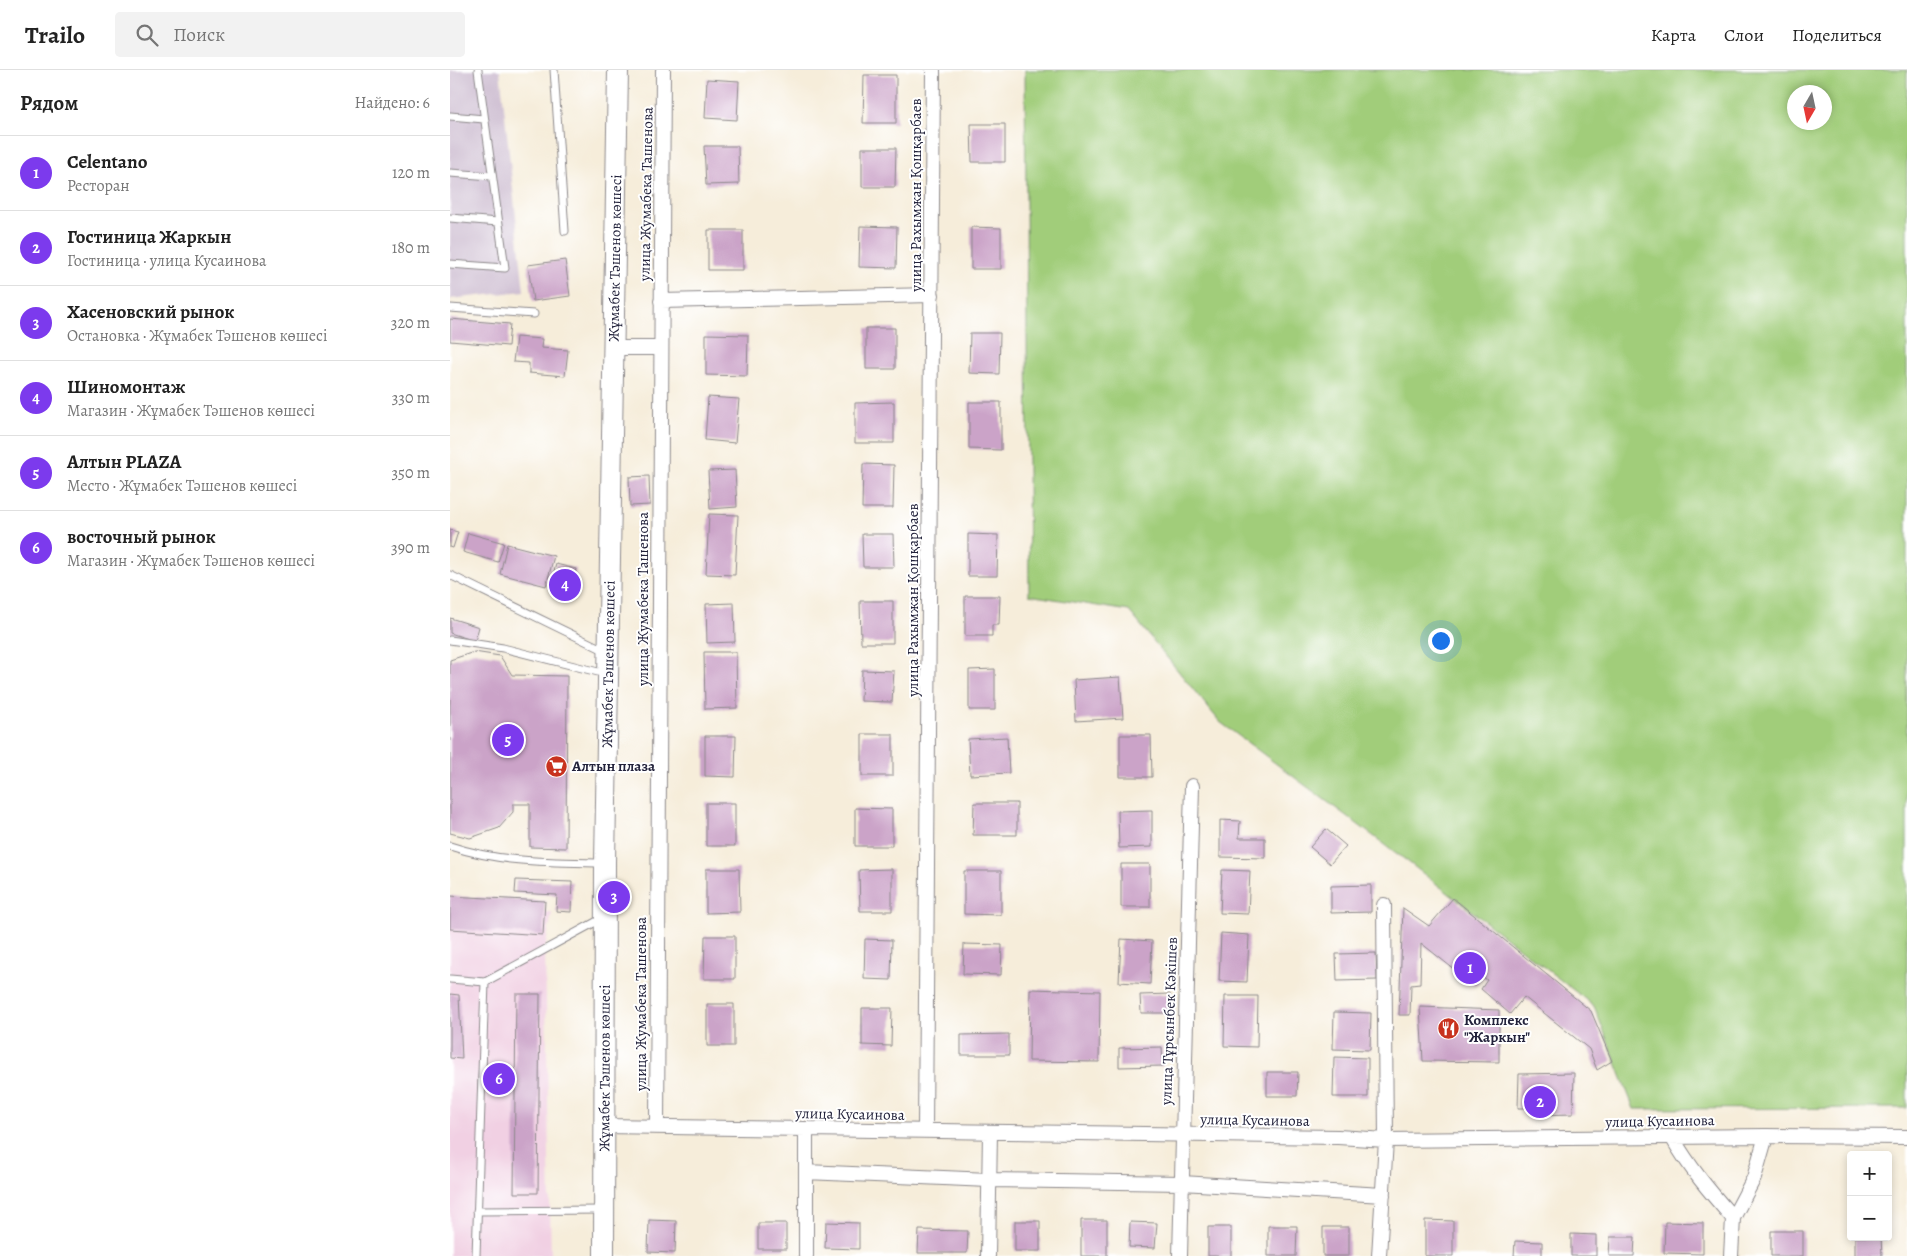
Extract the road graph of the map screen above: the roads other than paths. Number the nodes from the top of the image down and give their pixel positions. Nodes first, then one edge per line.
1 (478, 70) edge
2 (554, 70) edge
3 (618, 70) edge
4 (664, 70) edge
5 (933, 70) edge
6 (450, 116) edge
7 (484, 119) junction
8 (450, 172) edge
9 (492, 176) junction
10 (450, 218) edge
11 (498, 222) junction
12 (565, 230) dead end
13 (450, 264) edge
14 (932, 295) junction
15 (661, 301) junction
16 (450, 308) edge
17 (534, 314) dead end
18 (614, 348) junction
19 (661, 348) junction
20 (450, 575) edge
21 (450, 640) edge
22 (609, 652) junction
23 (609, 675) junction
24 (1192, 786) dead end
25 (450, 846) edge
26 (605, 864) junction
27 (1384, 905) dead end
28 (605, 916) junction
29 (450, 979) edge
30 (485, 982) junction
31 (603, 1126) junction
32 (657, 1127) junction
33 (806, 1130) junction
34 (925, 1131) junction
35 (990, 1132) junction
36 (1182, 1135) junction
37 (1766, 1136) junction
38 (1672, 1137) junction
39 (1907, 1137) edge
40 (1386, 1140) junction
41 (806, 1172) junction
42 (989, 1180) junction
43 (1182, 1183) junction
44 (1383, 1196) junction
45 (604, 1210) junction
46 (478, 1211) junction
47 (1733, 1218) junction
48 (476, 1256) edge
49 (604, 1256) edge
50 (806, 1256) edge
51 (988, 1256) edge
52 (1180, 1256) edge
53 (1379, 1256) edge
54 (1732, 1256) edge

1 - 7 lane
2 - 12 lane
3 - 18 main road, Жұмабек Тәшенов көшесі
4 - 15 street, улица Жумабека Ташенова
5 - 14 street, улица Рахымжан Қошқарбаев
6 - 7 lane
7 - 9 lane
8 - 9 lane
9 - 11 lane
10 - 11 lane
11 - 13 lane
14 - 15 street
14 - 34 street, улица Рахымжан Қошқарбаев
15 - 19 street, улица Жумабека Ташенова
16 - 17 lane
18 - 19 street
18 - 22 main road, Жұмабек Тәшенов көшесі
19 - 32 street, улица Жумабека Ташенова
20 - 22 lane
21 - 23 lane
22 - 23 main road, Жұмабек Тәшенов көшесі
23 - 26 main road, Жұмабек Тәшенов көшесі
24 - 36 street, улица Тұрсынбек Кәкішев
25 - 26 lane
26 - 28 main road, Жұмабек Тәшенов көшесі
27 - 40 street
28 - 30 lane
28 - 31 main road, Жұмабек Тәшенов көшесі
29 - 30 lane
30 - 46 lane
31 - 32 street, улица Кусаинова
31 - 45 main road, Жұмабек Тәшенов көшесі
32 - 33 street, улица Кусаинова
33 - 34 street, улица Кусаинова
33 - 41 street
34 - 35 street, улица Кусаинова
35 - 36 street, улица Кусаинова
35 - 42 street
36 - 40 street, улица Кусаинова
36 - 43 street, улица Тұрсынбек Кәкішев
37 - 38 street, улица Кусаинова
37 - 39 street, улица Кусаинова
37 - 47 street
38 - 40 street, улица Кусаинова
38 - 47 street
40 - 44 street
41 - 42 street
41 - 50 street
42 - 43 street
42 - 51 street
43 - 44 street
43 - 52 street, улица Тұрсынбек Кәкішев
44 - 53 street
45 - 46 lane
45 - 49 main road, Жұмабек Тәшенов көшесі
46 - 48 lane
47 - 54 street

